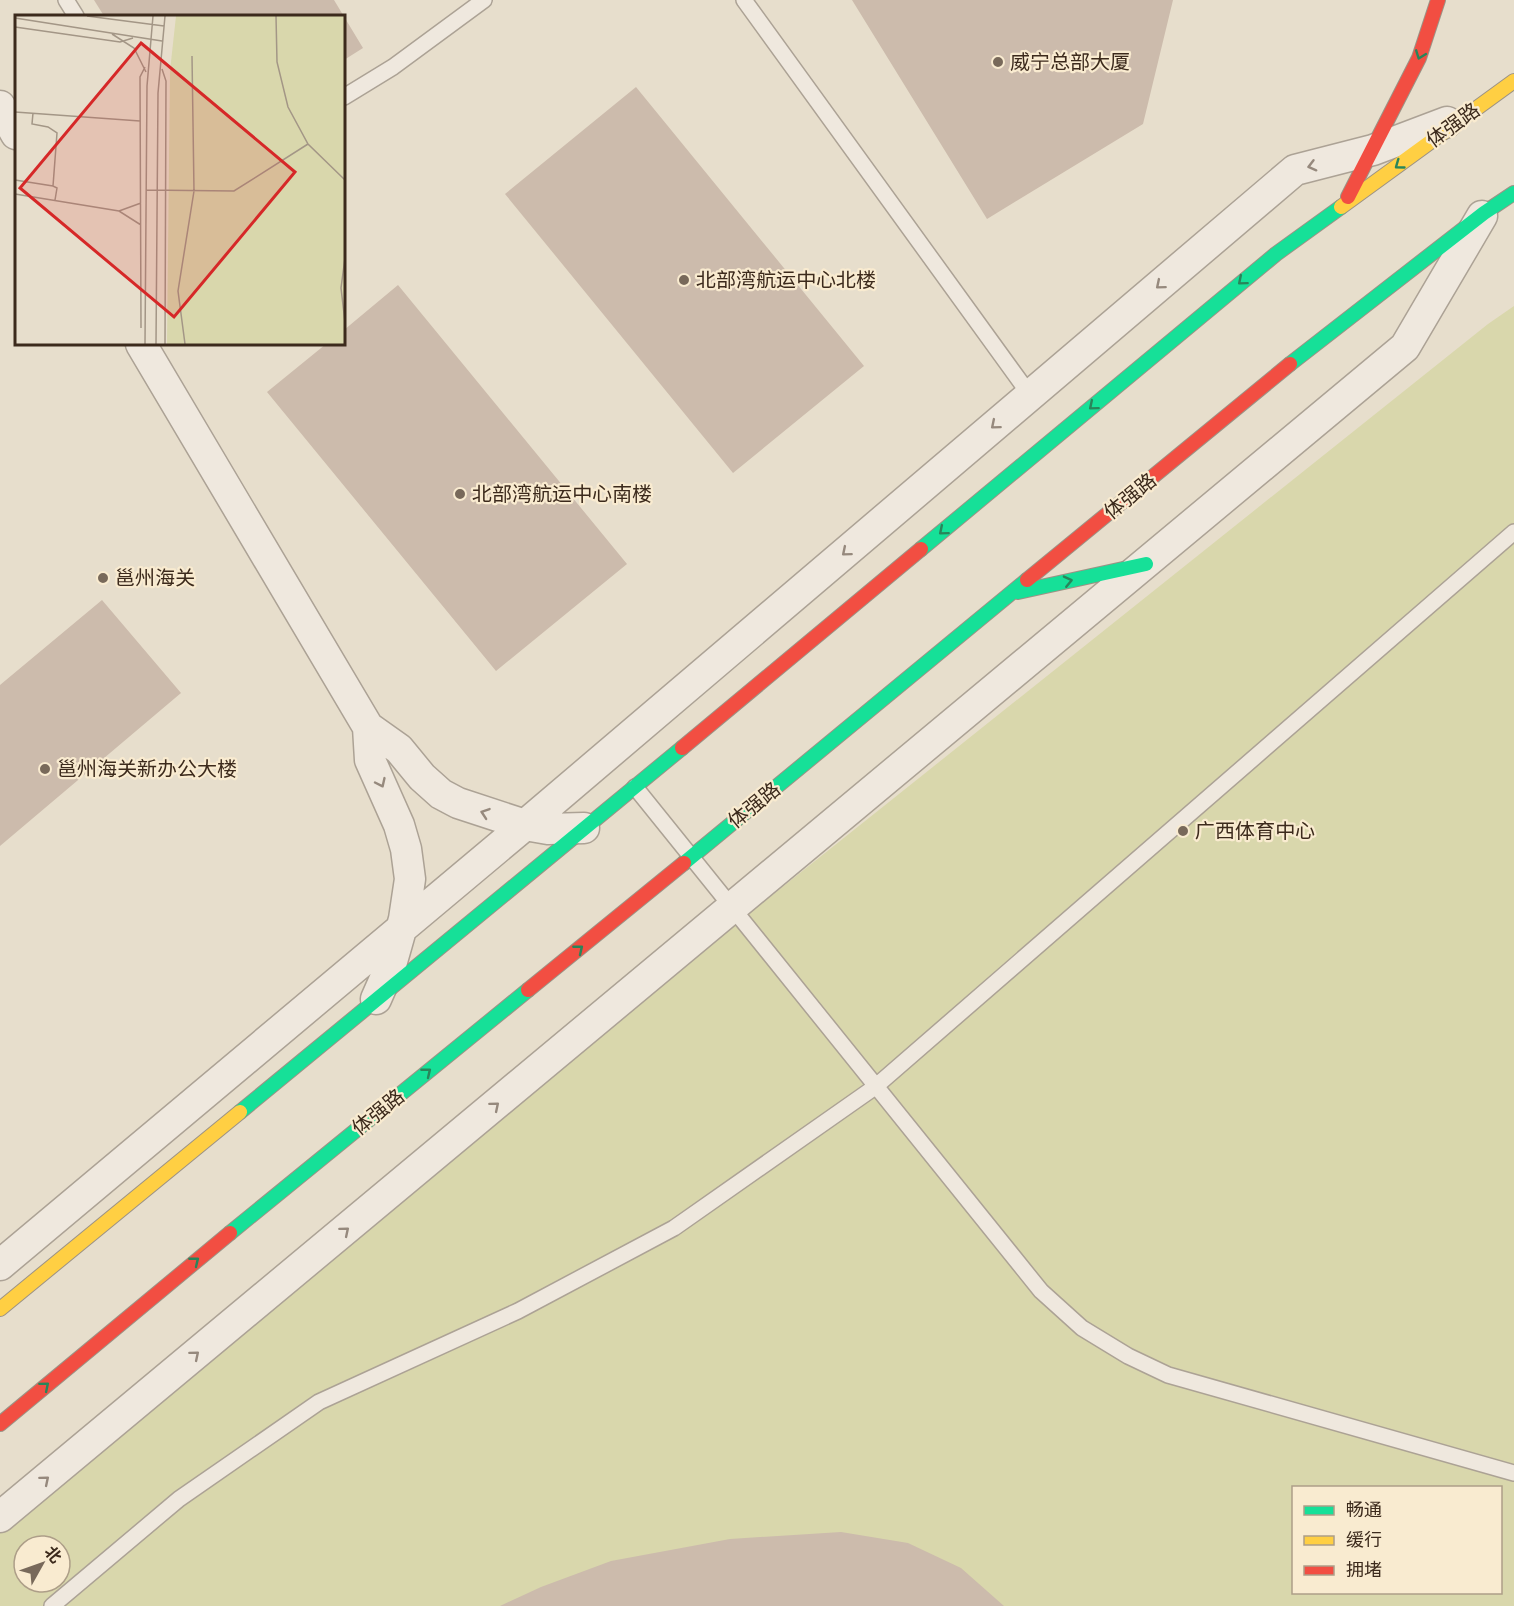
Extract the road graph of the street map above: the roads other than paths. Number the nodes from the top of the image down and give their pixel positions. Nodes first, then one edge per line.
1 (66, 0) edge
2 (484, 0) edge
3 (744, 0) edge
4 (1438, 0) edge
5 (75, 15) edge
6 (1514, 81) edge
7 (345, 96) edge
8 (0, 106) edge
9 (1467, 115) junction
10 (15, 132) edge
11 (1373, 150) junction
12 (1514, 193) edge
13 (1343, 205) junction
14 (1484, 213) junction
15 (142, 345) edge
16 (1030, 396) junction
17 (1514, 532) edge
18 (1146, 564) junction
19 (1011, 594) junction
20 (368, 727) junction
21 (635, 787) junction
22 (525, 825) junction
23 (584, 828) junction
24 (691, 857) junction
25 (732, 909) junction
26 (401, 929) junction
27 (376, 999) junction
28 (875, 1087) junction
29 (0, 1265) edge
30 (0, 1309) edge
31 (0, 1424) edge
32 (1514, 1473) edge
33 (0, 1517) edge
34 (52, 1606) edge

1 - 5 lane
2 - 7 lane
3 - 16 lane
4 -> 11 main road
6 - 9 main road, 体强路
8 - 10 street
9 - 11 street
9 -> 13 main road, 体强路
11 - 13 main road
11 -> 16 street
12 - 14 main road, 体强路
13 -> 21 main road, 体强路
14 - 18 street
14 - 19 main road, 体强路
15 - 20 street
16 -> 22 street
17 - 28 lane
19 -> 18 main road
18 - 25 street
19 - 24 main road, 体强路
22 -> 20 street
20 -> 26 street
21 - 23 main road, 体强路
21 - 24 lane
22 - 23 street
22 - 26 street
23 - 27 main road, 体强路
24 - 25 lane
31 -> 24 main road, 体强路
25 - 28 lane
33 -> 25 street
26 - 27 street
26 - 29 street
27 - 30 main road, 体强路
28 - 32 lane
28 - 34 lane

